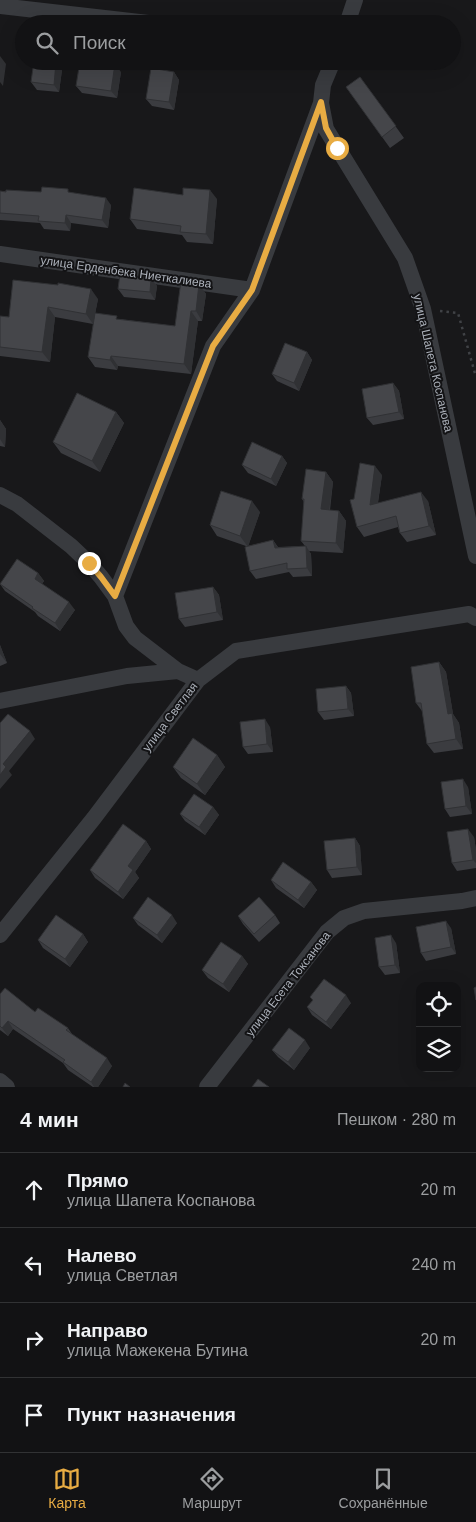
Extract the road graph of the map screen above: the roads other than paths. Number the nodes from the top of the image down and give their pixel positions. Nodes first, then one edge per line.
1 (355, 0) edge
2 (0, 6) edge
3 (78, 15) edge
4 (350, 15) edge
5 (329, 70) edge
6 (321, 102) junction
7 (0, 254) edge
8 (252, 290) junction
9 (0, 495) edge
10 (476, 556) edge
11 (115, 596) junction
12 (476, 618) edge
13 (178, 671) junction
14 (198, 680) junction
15 (0, 701) edge
16 (476, 898) edge
17 (0, 935) edge
18 (0, 1081) edge
19 (7, 1087) edge
20 (207, 1087) edge

1 - 4 street
2 - 3 street
5 - 6 street
6 - 8 street
6 - 10 street, улица Шапета Коспанова
7 - 8 street, улица Ерденбека Ниеткалиева
8 - 11 street
9 - 11 street
11 - 13 street
12 - 14 street, улица Светлая
13 - 14 street
13 - 15 street
14 - 17 street, улица Светлая
16 - 20 street, улица Есета Токсанова
18 - 19 street

